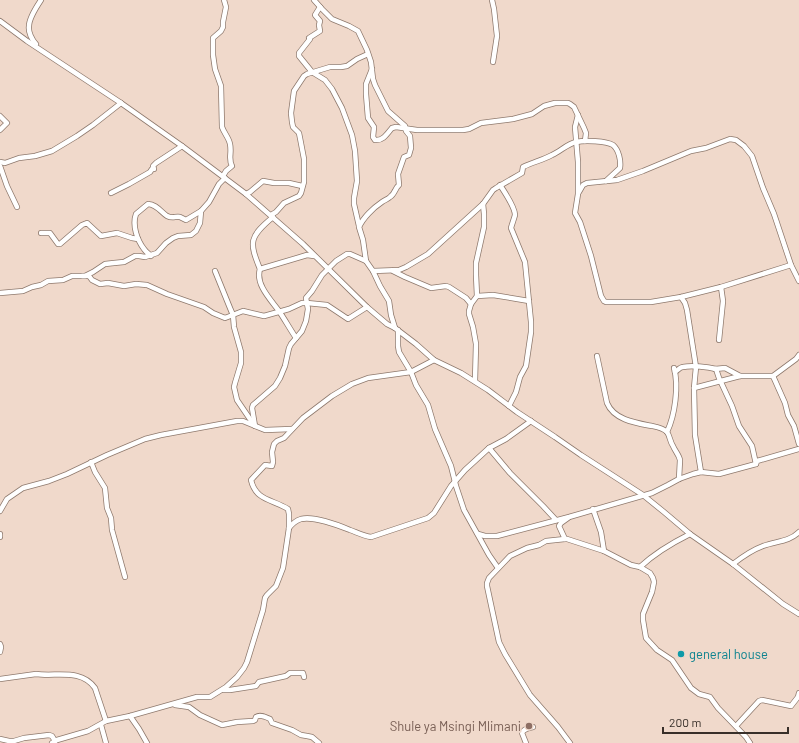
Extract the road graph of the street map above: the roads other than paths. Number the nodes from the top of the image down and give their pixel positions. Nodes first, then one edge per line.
1 (41, 0) edge
2 (224, 0) edge
3 (314, 0) edge
4 (492, 0) edge
5 (320, 7) junction
6 (0, 21) edge
7 (38, 47) junction
8 (368, 54) junction
9 (493, 62) dead end
10 (372, 67) junction
11 (312, 72) junction
12 (121, 103) junction
13 (578, 115) junction
14 (0, 116) edge
15 (406, 129) junction
16 (0, 130) edge
17 (585, 141) junction
18 (576, 142) junction
19 (182, 146) junction
20 (0, 162) edge
21 (0, 166) edge
22 (224, 177) junction
23 (606, 181) junction
24 (500, 185) junction
25 (302, 186) junction
26 (111, 193) dead end
27 (246, 194) junction
28 (578, 194) junction
29 (483, 204) junction
30 (17, 207) dead end
31 (201, 211) junction
32 (272, 216) junction
33 (359, 226) junction
34 (41, 233) dead end
35 (138, 239) junction
36 (151, 256) junction
37 (314, 256) junction
38 (366, 261) junction
39 (791, 265) junction
40 (260, 269) junction
41 (328, 269) junction
42 (215, 271) dead end
43 (373, 271) junction
44 (393, 271) junction
45 (82, 276) junction
46 (799, 281) edge
47 (721, 287) junction
48 (0, 293) edge
49 (477, 296) junction
50 (681, 298) junction
51 (529, 301) junction
52 (307, 303) junction
53 (471, 304) junction
54 (366, 307) junction
55 (279, 311) junction
56 (233, 315) junction
57 (396, 329) junction
58 (296, 338) junction
59 (719, 340) dead end
60 (799, 355) edge
61 (597, 356) dead end
62 (434, 360) junction
63 (696, 367) junction
64 (715, 369) junction
65 (411, 372) junction
66 (740, 376) junction
67 (773, 376) junction
68 (475, 381) junction
69 (721, 382) junction
70 (694, 388) junction
71 (509, 406) junction
72 (531, 421) junction
73 (255, 426) junction
74 (292, 430) junction
75 (667, 432) junction
76 (799, 444) edge
77 (489, 448) junction
78 (799, 449) edge
79 (91, 462) junction
80 (756, 464) junction
81 (701, 472) junction
82 (679, 478) junction
83 (455, 480) junction
84 (643, 495) junction
85 (593, 509) junction
86 (0, 511) edge
87 (569, 517) junction
88 (556, 520) junction
89 (289, 528) junction
90 (0, 534) edge
91 (478, 534) junction
92 (690, 534) junction
93 (798, 534) edge
94 (0, 537) edge
95 (564, 539) junction
96 (604, 551) junction
97 (733, 564) junction
98 (640, 567) junction
99 (498, 568) junction
100 (125, 577) dead end
101 (799, 614) edge
102 (0, 644) edge
103 (0, 652) edge
104 (304, 677) dead end
105 (0, 679) edge
106 (221, 690) junction
107 (799, 693) edge
108 (171, 704) junction
109 (130, 716) junction
110 (106, 721) junction
111 (101, 725) junction
112 (736, 726) junction
113 (533, 727) dead end
114 (0, 739) edge
115 (54, 742) edge
116 (749, 742) edge
117 (106, 743) edge
118 (147, 743) edge
119 (319, 743) edge
120 (526, 743) edge
121 (570, 743) edge

1 - 7 street
2 - 22 street
3 - 5 street
4 - 9 street
5 - 8 street
5 - 11 street
6 - 7 street
7 - 12 street
8 - 10 street
8 - 11 street
10 - 15 street
10 - 15 street
11 - 25 street
11 - 33 street
12 - 19 street
12 - 20 street
13 - 15 street
13 - 17 street
13 - 18 street
14 - 16 street
15 - 33 street
17 - 18 street
17 - 23 street
18 - 24 street
18 - 28 street
19 - 22 street
19 - 26 street
21 - 30 street
22 - 27 street
22 - 31 street
23 - 28 street
23 - 39 street
24 - 29 street
24 - 51 street
25 - 27 street
25 - 32 street
27 - 32 street
28 - 50 street
29 - 44 street
29 - 49 street
31 - 35 street
31 - 36 street
32 - 37 street
32 - 40 street
33 - 38 street
34 - 35 street
35 - 36 street
36 - 45 street
37 - 40 street
37 - 41 street
38 - 41 street
38 - 43 street
39 - 46 street
39 - 47 street
40 - 55 street
41 - 52 street
41 - 54 street
42 - 56 street
43 - 44 street
43 - 57 street
44 - 53 street
45 - 48 street
45 - 56 street
47 - 50 street
47 - 59 street
49 - 51 street
49 - 53 street
50 - 63 street
51 - 71 street
52 - 54 street
52 - 55 street
52 - 58 street
53 - 68 street
54 - 57 street
55 - 56 street
55 - 58 street
56 - 73 street
57 - 62 street
57 - 65 street
58 - 73 street
60 - 67 street
61 - 75 street
62 - 65 street
62 - 68 street
63 - 64 street
63 - 70 street
63 - 75 street
64 - 66 street
64 - 69 street
65 - 74 street
65 - 83 street
66 - 67 street
66 - 69 street
67 - 76 street
68 - 71 street
69 - 70 street
69 - 80 street
70 - 81 street
71 - 72 street
72 - 77 street
72 - 84 street
73 - 74 street
73 - 79 street
74 - 89 street
75 - 82 street
77 - 83 street
77 - 88 street
78 - 80 street
79 - 86 street
79 - 100 street
80 - 81 street
81 - 82 street
82 - 84 street
83 - 89 street
83 - 91 street
84 - 85 street
84 - 92 street
85 - 87 street
85 - 96 street
87 - 88 street
87 - 95 street
88 - 91 street
89 - 106 street
90 - 94 street
91 - 99 street
92 - 97 street
92 - 98 street
93 - 97 street
95 - 96 street
95 - 99 street
96 - 98 street
97 - 101 street
98 - 112 street
99 - 121 street
102 - 103 street
104 - 106 street
105 - 110 street
106 - 108 street
107 - 112 street
108 - 109 street
108 - 119 street
109 - 110 street
109 - 118 street
110 - 111 street
111 - 115 street
111 - 117 street
112 - 116 street
113 - 120 street
114 - 115 street

